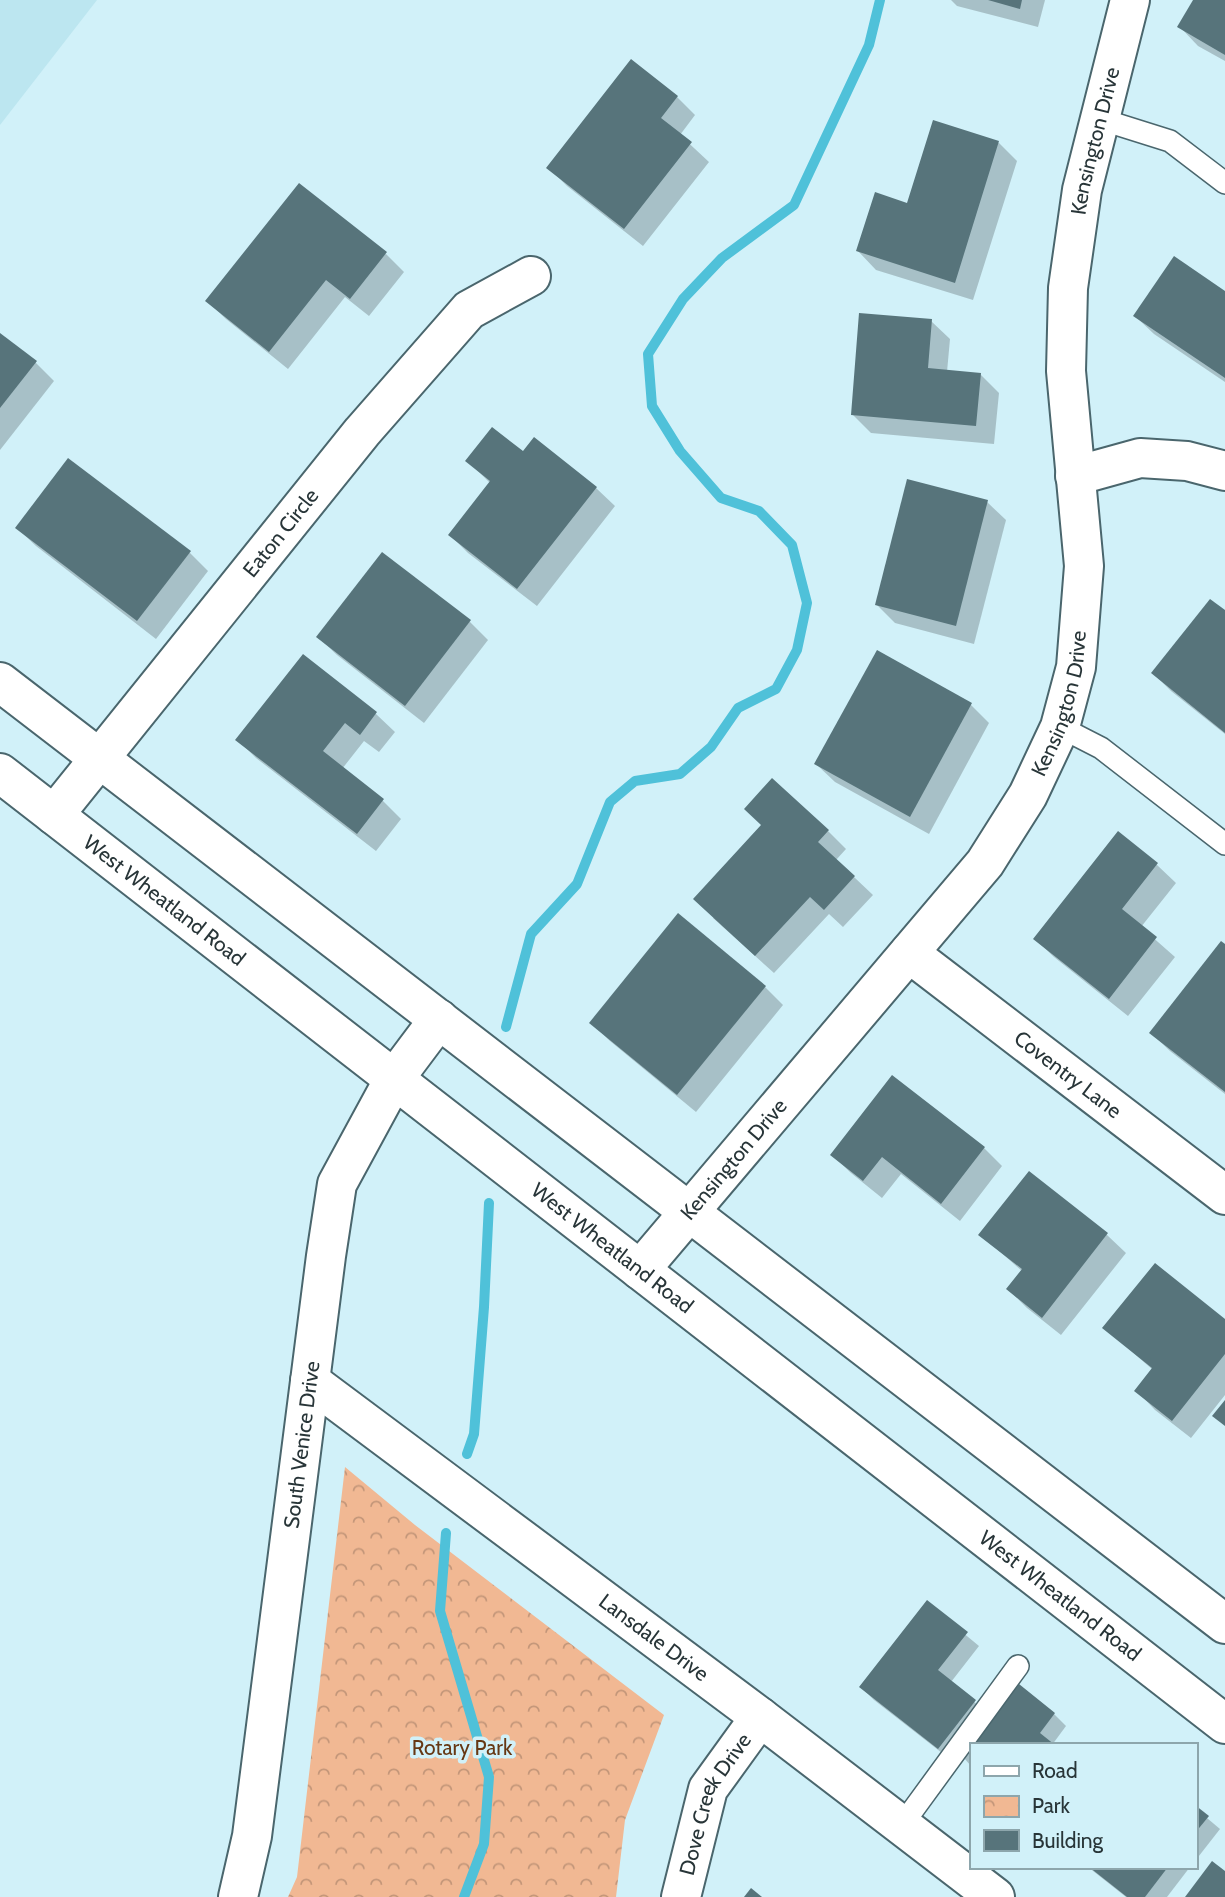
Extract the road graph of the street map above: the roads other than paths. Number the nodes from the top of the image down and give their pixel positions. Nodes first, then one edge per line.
1 (1130, 0) edge
2 (1100, 119) junction
3 (1225, 183) edge
4 (531, 276) dead end
5 (1225, 471) edge
6 (1074, 476) junction
7 (0, 682) edge
8 (1060, 727) junction
9 (99, 757) junction
10 (0, 773) edge
11 (54, 815) junction
12 (1225, 844) edge
13 (909, 953) junction
14 (439, 1019) junction
15 (394, 1079) junction
16 (1225, 1195) edge
17 (690, 1212) junction
18 (640, 1270) junction
19 (310, 1381) junction
20 (1225, 1624) edge
21 (1018, 1666) dead end
22 (760, 1717) junction
23 (1225, 1724) edge
24 (902, 1825) junction
25 (238, 1897) edge
26 (681, 1897) edge
27 (995, 1897) edge

1 - 2 street, Kensington Drive
2 - 3 lane
2 - 6 street, Kensington Drive
4 - 9 street, Eaton Circle
5 - 6 street
6 - 8 street, Kensington Drive
7 - 9 street
8 - 12 lane
8 - 13 street, Kensington Drive
9 - 11 street, Eaton Circle
9 - 14 street
10 - 11 street, West Wheatland Road
11 - 15 street, West Wheatland Road
13 - 16 street, Coventry Lane
13 - 17 street, Kensington Drive
14 - 15 street, South Venice Drive
14 - 17 street
15 - 18 street, West Wheatland Road
15 - 19 street, South Venice Drive
17 - 18 street, Kensington Drive
17 - 20 street
18 - 23 street, West Wheatland Road
19 - 22 street, Lansdale Drive
19 - 25 street, South Venice Drive
21 - 24 lane
22 - 24 street, Lansdale Drive
22 - 26 street, Dove Creek Drive
24 - 27 street, Lansdale Drive

